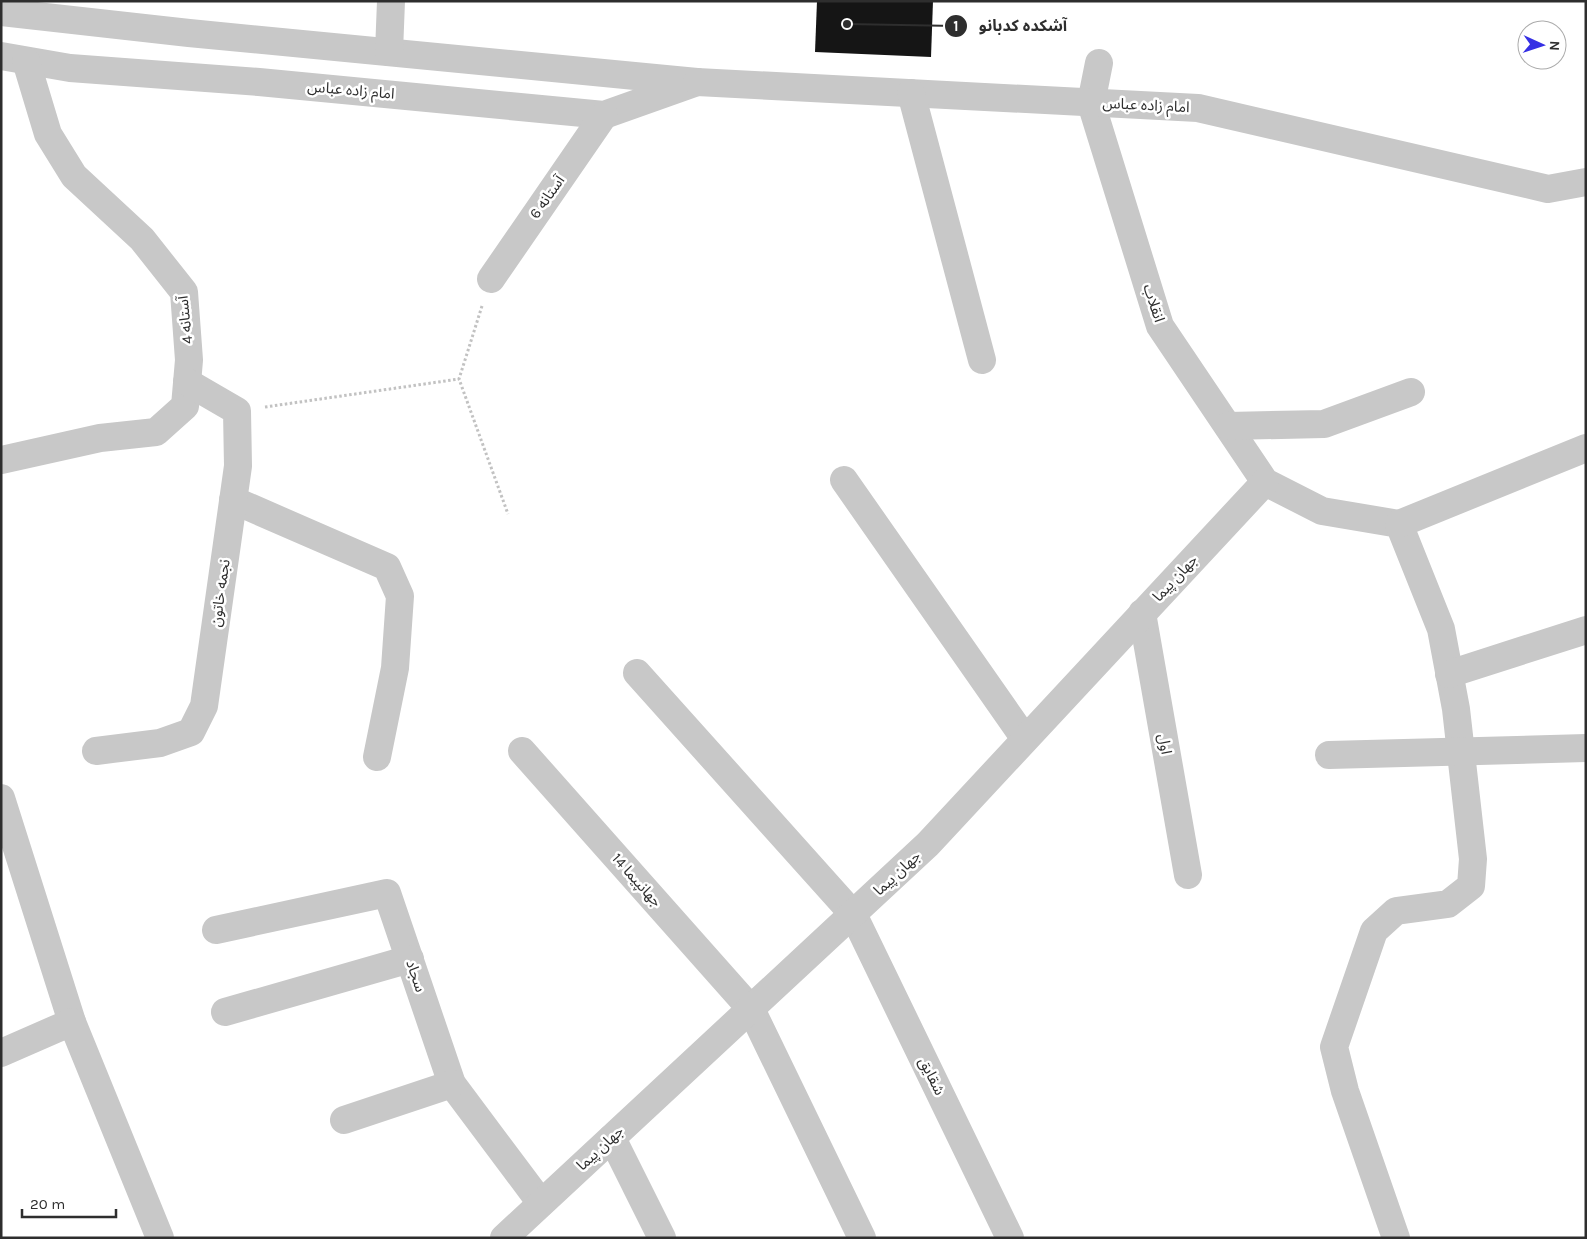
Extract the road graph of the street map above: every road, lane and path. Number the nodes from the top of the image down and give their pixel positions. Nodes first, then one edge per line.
1 (391, 1) edge
2 (1, 12) edge
3 (389, 52) junction
4 (14, 58) edge
5 (1099, 63) dead end
6 (697, 82) junction
7 (911, 93) junction
8 (1091, 102) junction
9 (604, 115) junction
10 (1586, 182) edge
11 (491, 279) joint
12 (982, 360) dead end
13 (458, 379) junction
14 (188, 382) junction
15 (1411, 392) dead end
16 (237, 411) junction
17 (1228, 426) junction
18 (1586, 448) edge
19 (1, 460) edge
20 (844, 480) dead end
21 (1264, 482) junction
22 (233, 500) junction
23 (508, 514) dead end
24 (1399, 524) junction
25 (1142, 613) junction
26 (1586, 630) edge
27 (637, 673) dead end
28 (1450, 674) junction
29 (1025, 739) junction
30 (1586, 748) edge
31 (96, 751) dead end
32 (522, 751) dead end
33 (1460, 751) junction
34 (1329, 755) dead end
35 (377, 757) dead end
36 (1, 798) edge
37 (1188, 874) dead end
38 (853, 914) junction
39 (216, 930) dead end
40 (410, 959) junction
41 (751, 1008) junction
42 (225, 1012) dead end
43 (72, 1022) junction
44 (1, 1053) edge
45 (452, 1084) junction
46 (344, 1120) dead end
47 (612, 1138) junction
48 (533, 1219) edge
49 (160, 1238) edge
50 (504, 1238) edge
51 (662, 1238) edge
52 (862, 1238) edge
53 (1010, 1238) edge
54 (1396, 1238) edge

1 - 3 street
2 - 3 street, امام زاده عباس
3 - 6 street, امام زاده عباس
4 - 9 street, امام زاده عباس
4 - 14 street, آستانه 4
5 - 8 street
6 - 7 street, امام زاده عباس
6 - 9 street, امام زاده عباس
7 - 8 street, امام زاده عباس
7 - 12 street
8 - 10 street, امام زاده عباس
8 - 17 street, انقلاب
9 - 11 street, آستانه 6
11 - 13 path
13 - 16 path
13 - 23 path
14 - 16 street
14 - 19 street, آستانه 4
15 - 17 street
16 - 22 street, نجمه خاتون
17 - 21 street, انقلاب
18 - 24 street
20 - 29 street
21 - 24 street
21 - 25 street, جهان پیما
22 - 31 street, نجمه خاتون
22 - 35 street
24 - 28 street
25 - 29 street, جهان پیما
25 - 37 street, اول
26 - 28 street
27 - 38 street, شقایق
28 - 33 street
29 - 38 street, جهان پیما
30 - 33 street
32 - 41 street, جهانپیما 14
33 - 34 street
33 - 54 street
36 - 43 street
38 - 41 street, جهان پیما
38 - 53 street, شقایق
39 - 40 street, سجاد
40 - 42 street
40 - 45 street, سجاد
41 - 47 street, جهان پیما
41 - 52 street, جهانپیما 14
43 - 44 street
43 - 49 street
45 - 46 street
45 - 48 street, سجاد
47 - 48 street, جهان پیما
47 - 51 street
48 - 50 street, جهان پیما

